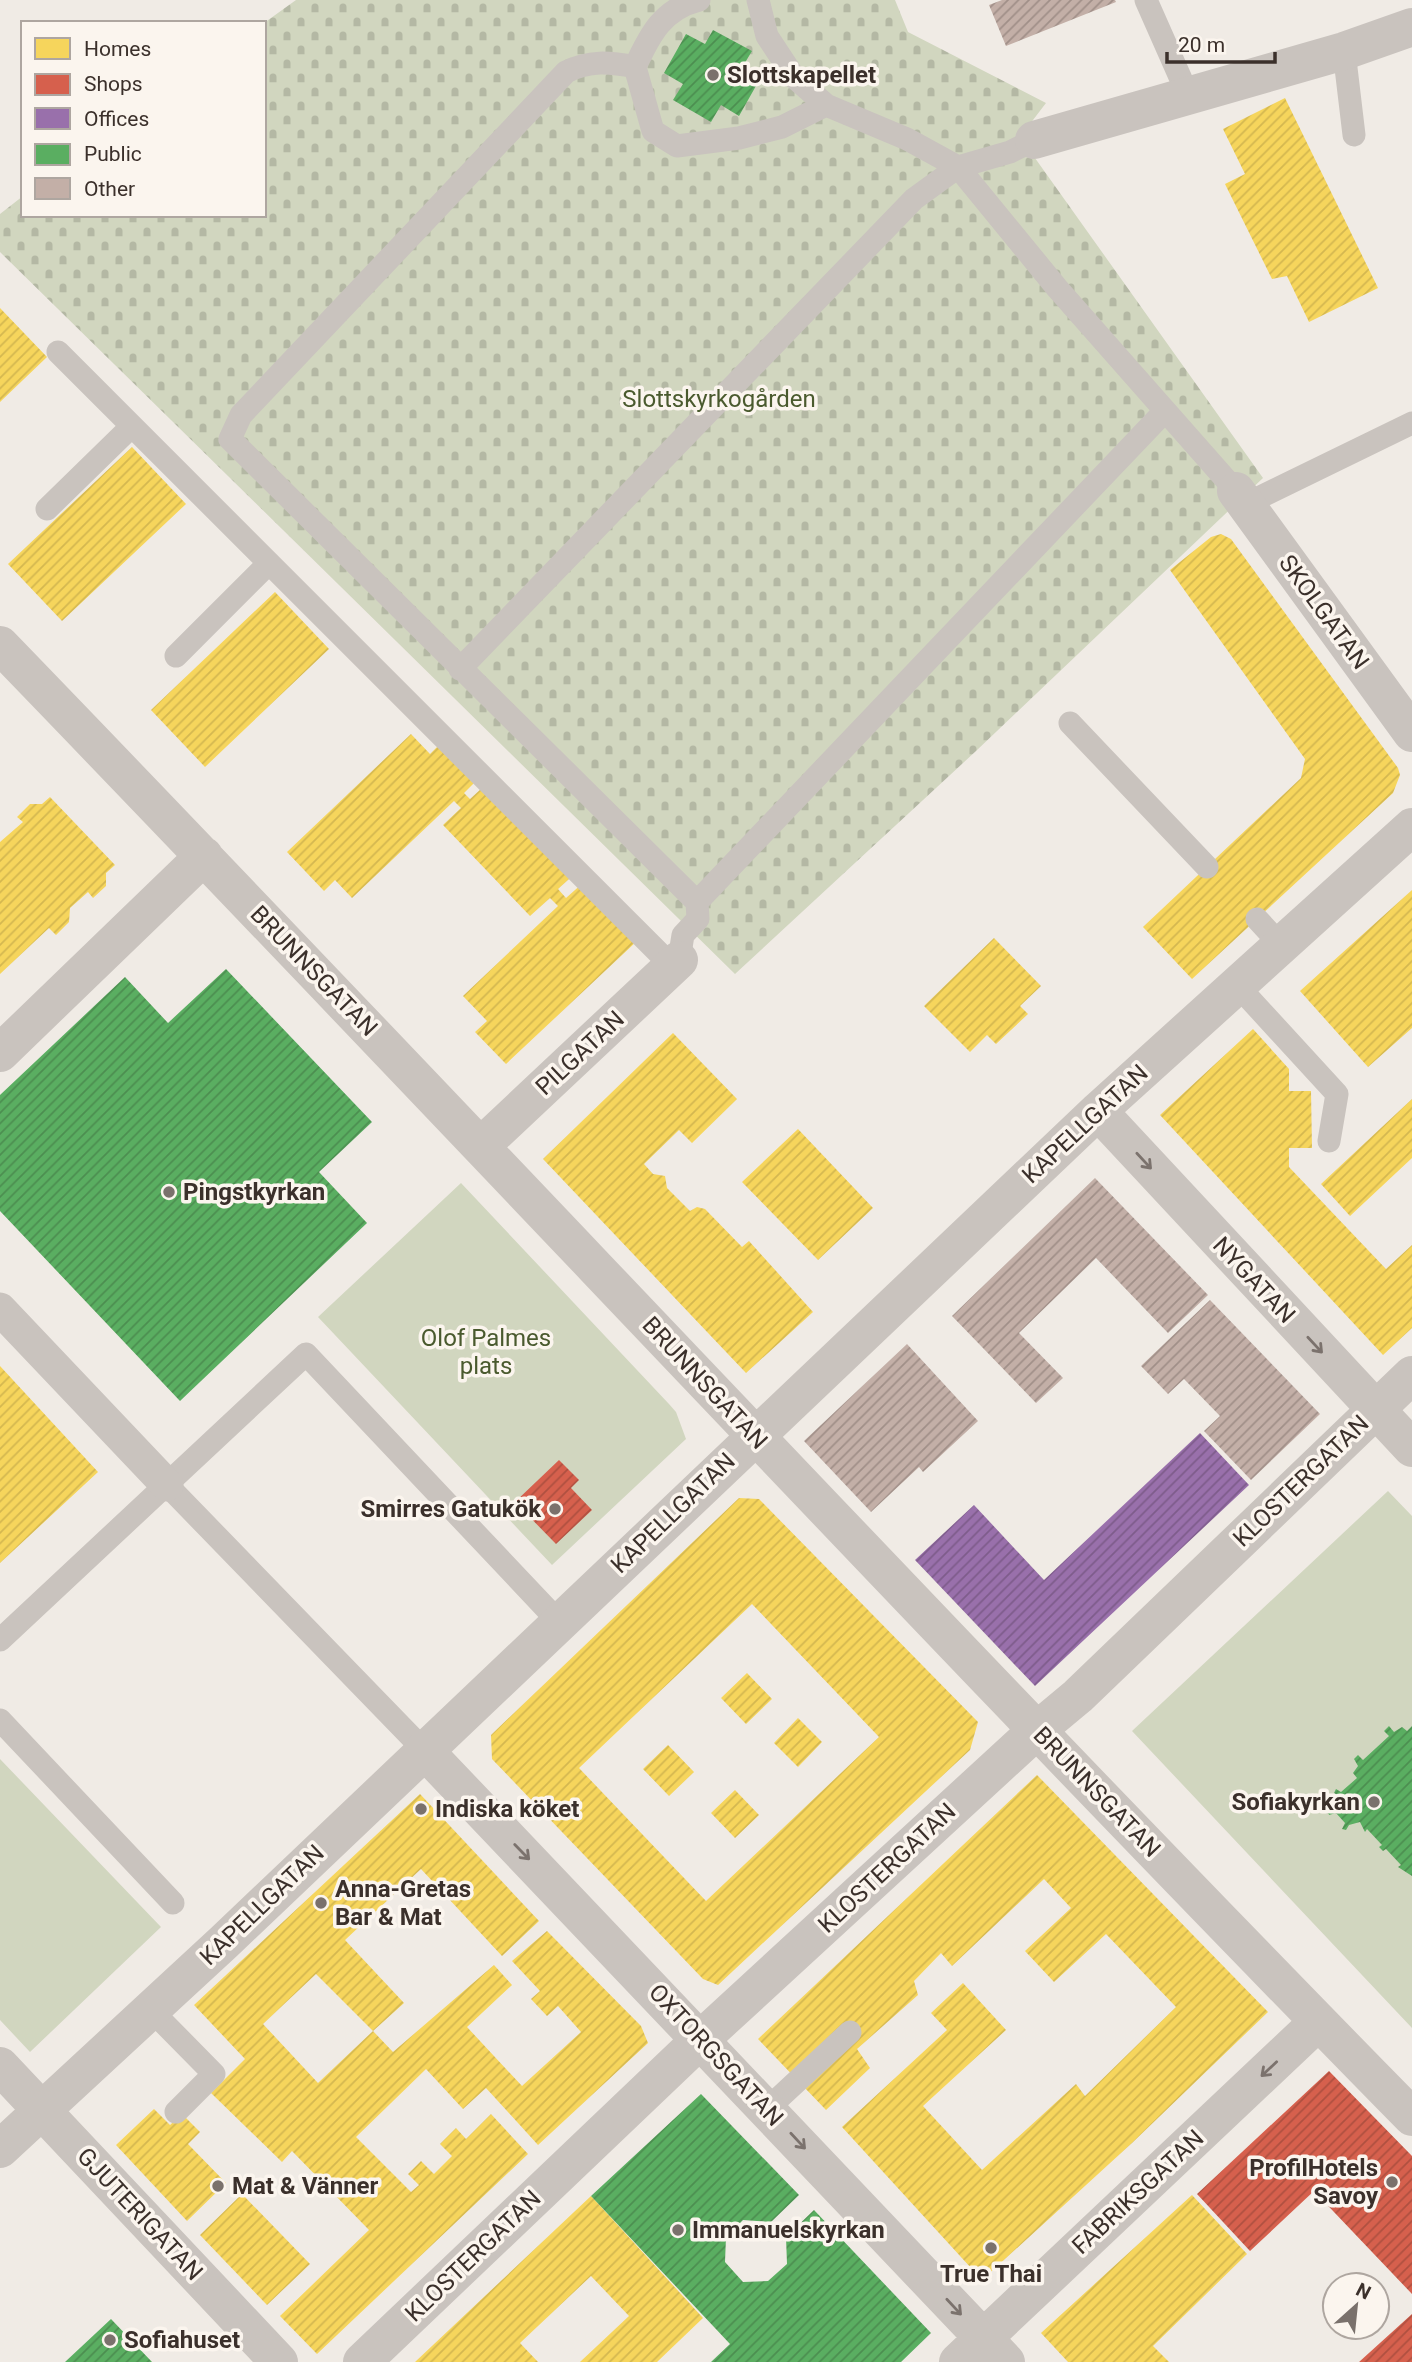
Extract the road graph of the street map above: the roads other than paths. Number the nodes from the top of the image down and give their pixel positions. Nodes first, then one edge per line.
1 (699, 0) edge
2 (758, 0) edge
3 (1146, 0) edge
4 (1412, 27) edge
5 (1344, 51) junction
6 (635, 67) junction
7 (1188, 95) junction
8 (826, 105) junction
9 (1354, 135) dead end
10 (1034, 139) joint
11 (958, 167) junction
12 (58, 352) dead end
13 (1164, 412) junction
14 (1412, 423) edge
15 (132, 426) junction
16 (1241, 498) junction
17 (47, 509) dead end
18 (268, 563) junction
19 (0, 645) edge
20 (176, 656) dead end
21 (460, 669) junction
22 (1070, 723) dead end
23 (1412, 733) edge
24 (1412, 827) edge
25 (204, 856) junction
26 (1207, 867) dead end
27 (696, 902) junction
28 (675, 963) junction
29 (1237, 985) junction
30 (0, 1053) edge
31 (1098, 1111) junction
32 (1329, 1141) dead end
33 (482, 1145) junction
34 (0, 1309) edge
35 (1412, 1375) edge
36 (1375, 1409) junction
37 (755, 1436) junction
38 (1412, 1448) edge
39 (167, 1485) junction
40 (559, 1622) junction
41 (0, 1640) edge
42 (0, 1720) edge
43 (1036, 1731) junction
44 (424, 1750) junction
45 (173, 1903) dead end
46 (151, 2010) junction
47 (1318, 2022) junction
48 (850, 2032) dead end
49 (701, 2039) junction
50 (0, 2066) edge
51 (767, 2109) junction
52 (41, 2110) junction
53 (176, 2112) dead end
54 (1412, 2118) edge
55 (0, 2149) edge
56 (983, 2354) edge
57 (279, 2362) edge
58 (362, 2362) edge

1 - 6 lane
2 - 8 lane
3 - 7 lane
4 - 5 street
5 - 7 street
5 - 9 lane
6 - 8 lane
6 - 21 lane
7 - 10 street
8 - 11 lane
10 - 11 lane
11 - 13 lane
11 - 21 lane
12 - 15 lane
13 - 16 lane
13 - 27 lane
14 - 16 lane
15 - 17 lane
15 - 18 lane
16 - 23 street, SKOLGATAN
18 - 20 lane
18 - 28 lane
19 - 25 street, BRUNNSGATAN
21 - 27 lane
22 - 26 lane
24 - 29 street, KAPELLGATAN
25 - 30 street
25 - 33 street, BRUNNSGATAN
27 - 28 lane
28 - 33 street, PILGATAN
29 - 31 street, KAPELLGATAN
29 - 32 lane
31 -> 36 street, NYGATAN
31 - 37 street, KAPELLGATAN
33 - 37 street, BRUNNSGATAN
34 - 39 street
35 - 36 street, KLOSTERGATAN
36 - 38 street, NYGATAN
36 - 43 street, KLOSTERGATAN
37 - 40 street, KAPELLGATAN
37 - 43 street, BRUNNSGATAN
39 - 40 lane
39 - 41 lane
39 - 44 lane
40 - 44 street, KAPELLGATAN
42 - 45 lane
43 - 47 street, BRUNNSGATAN
43 - 49 street, KLOSTERGATAN
44 - 46 street, KAPELLGATAN
44 -> 49 street, OXTORGSGATAN
46 - 52 street, KAPELLGATAN
46 - 53 lane
47 - 54 street, BRUNNSGATAN
47 -> 56 street, FABRIKSGATAN
48 - 51 lane
49 - 51 street, OXTORGSGATAN
49 - 58 street, KLOSTERGATAN
50 - 52 street, GJUTERIGATAN
51 -> 56 street, OXTORGSGATAN
52 - 55 street, KAPELLGATAN
52 - 57 street, GJUTERIGATAN

